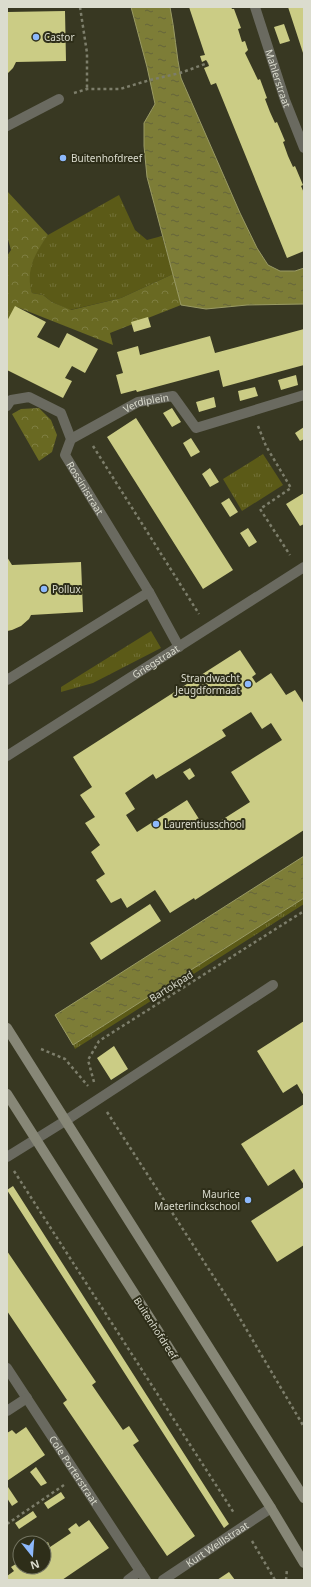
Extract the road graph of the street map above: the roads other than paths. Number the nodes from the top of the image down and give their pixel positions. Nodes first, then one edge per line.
1 (255, 7) edge
2 (59, 99) road end
3 (7, 126) edge
4 (304, 148) edge
5 (304, 395) edge
6 (7, 406) edge
7 (71, 439) junction
8 (302, 568) edge
9 (149, 592) junction
10 (179, 647) junction
11 (7, 680) edge
12 (7, 756) edge
13 (272, 985) dead end
14 (7, 1028) edge
15 (7, 1094) edge
16 (65, 1121) junction
17 (36, 1140) junction
18 (7, 1157) edge
19 (7, 1368) edge
20 (27, 1398) junction
21 (7, 1411) edge
22 (304, 1498) edge
23 (271, 1508) junction
24 (304, 1563) edge
25 (143, 1576) edge
26 (128, 1580) edge
27 (163, 1580) edge

1 - 4 street, Mahlerstraat
2 - 3 street
5 - 7 street, Verdiplein
6 - 7 street
7 - 9 street, Rossinistraat
8 - 10 street, Griegstraat
9 - 10 street, Rossinistraat
9 - 11 street
10 - 12 street, Griegstraat
13 - 16 street
14 - 16 street
15 - 17 street, Buitenhofdreef
16 - 17 street
16 - 22 street
17 - 18 street
17 - 23 street, Buitenhofdreef
19 - 20 street, Cole Porterstraat
20 - 21 street
20 - 25 street, Cole Porterstraat
23 - 24 street, Buitenhofdreef
23 - 27 street, Kurt Weillstraat
25 - 26 street

